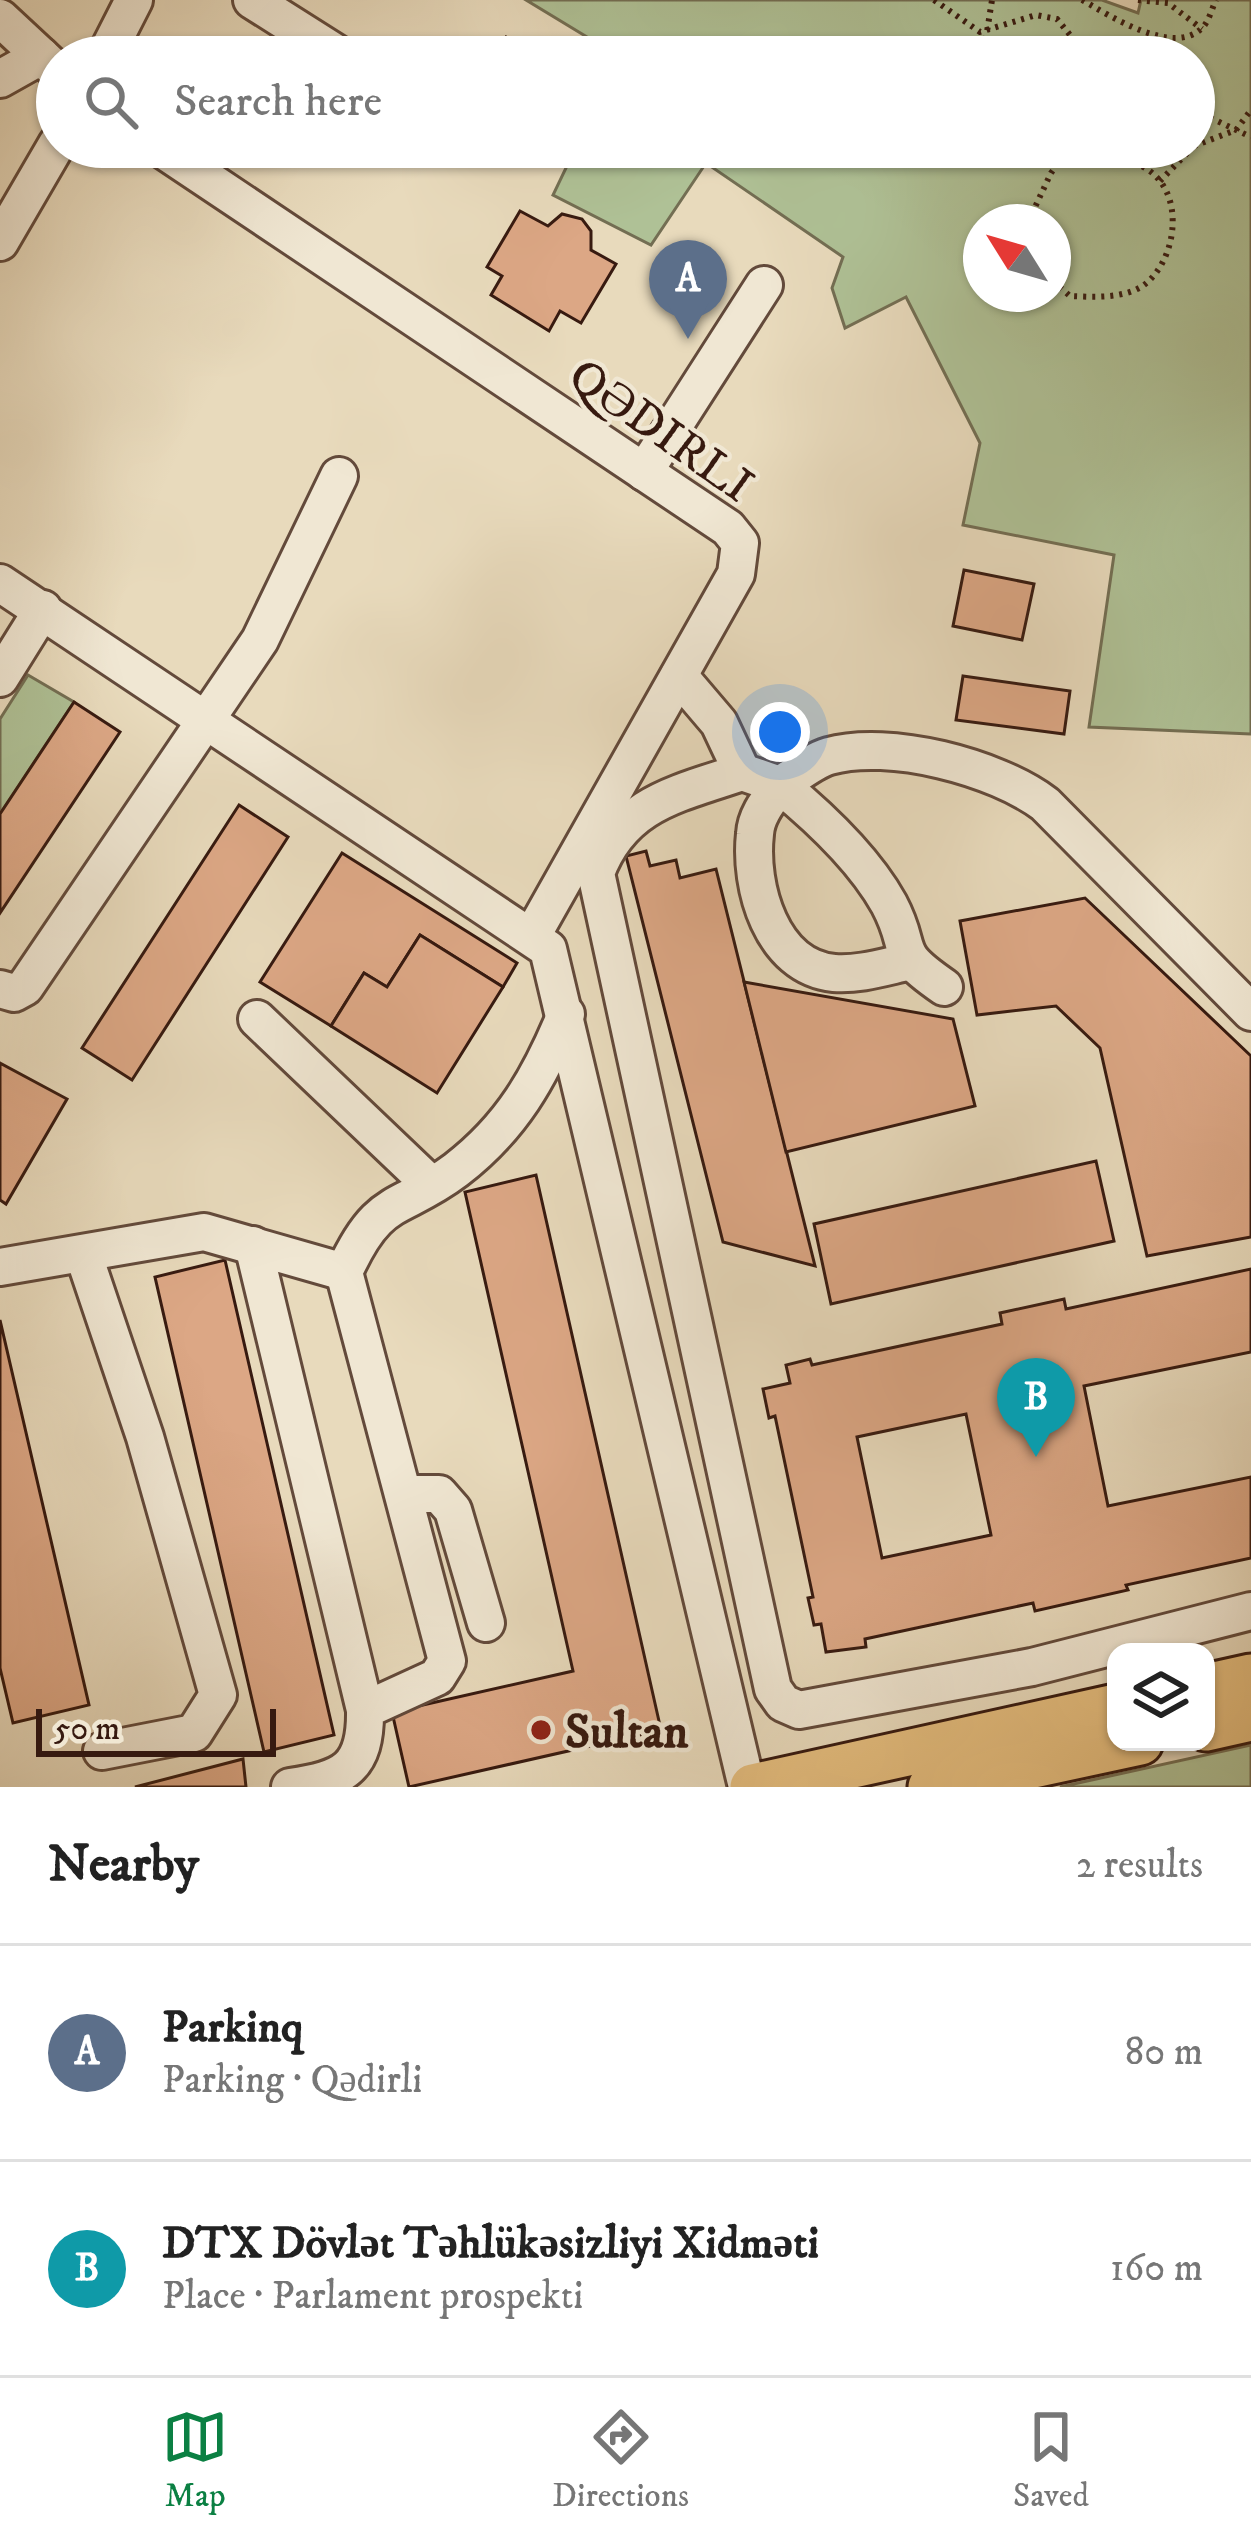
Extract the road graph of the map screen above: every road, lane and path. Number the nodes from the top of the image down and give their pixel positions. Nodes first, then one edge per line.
1 (134, 0) edge
2 (252, 0) edge
3 (934, 0) edge
4 (992, 0) edge
5 (1082, 0) edge
6 (1138, 0) edge
7 (1216, 0) edge
8 (0, 18) edge
9 (991, 29) junction
10 (1202, 29) junction
11 (116, 36) edge
12 (309, 36) edge
13 (989, 36) edge
14 (1071, 36) edge
15 (36, 51) edge
16 (36, 67) edge
17 (0, 79) edge
18 (1251, 110) edge
19 (1215, 120) edge
20 (1236, 130) junction
21 (1251, 137) edge
22 (1215, 138) edge
23 (43, 168) edge
24 (190, 168) edge
25 (1055, 168) edge
26 (1143, 168) edge
27 (1173, 168) edge
28 (1160, 181) junction
29 (1036, 204) edge
30 (0, 242) edge
31 (764, 285) dead end
32 (1071, 296) edge
33 (644, 472) junction
34 (339, 476) dead end
35 (0, 583) edge
36 (44, 609) junction
37 (679, 676) junction
38 (0, 678) edge
39 (202, 718) junction
40 (742, 772) junction
41 (779, 785) junction
42 (533, 934) junction
43 (907, 962) junction
44 (944, 987) dead end
45 (0, 989) edge
46 (1251, 1012) edge
47 (566, 1013) junction
48 (257, 1019) dead end
49 (430, 1184) junction
50 (253, 1245) junction
51 (84, 1256) junction
52 (0, 1267) edge
53 (344, 1272) junction
54 (405, 1494) junction
55 (1251, 1611) edge
56 (486, 1623) dead end
57 (1251, 1677) edge
58 (1215, 1686) edge
59 (1107, 1709) edge
60 (364, 1710) junction
61 (1251, 1718) edge
62 (1215, 1726) edge
63 (1107, 1749) edge
64 (103, 1751) dead end
65 (290, 1787) edge
66 (750, 1787) edge
67 (931, 1787) edge

1 - 11 street
2 - 12 street
3 - 9 path
4 - 9 path
5 - 10 path
6 - 10 path
7 - 10 path
8 - 15 street
9 - 13 path
9 - 14 path
16 - 17 street
18 - 20 path
19 - 20 path
20 - 21 path
20 - 22 path
23 - 30 street
24 - 33 street, QƏDIRLI
25 - 29 path
26 - 28 path, bridge
27 - 28 path
28 - 32 path
31 - 33 street
33 - 37 street, QƏDIRLI
34 - 39 street
35 - 36 street
36 - 38 street
36 - 39 street
37 - 40 street
37 - 42 street, QƏDIRLI
39 - 42 street
39 - 45 street
40 - 41 street
40 - 55 street
41 - 43 street
41 - 43 street
41 - 46 street
42 - 47 street
43 - 44 street
47 - 49 street
47 - 66 street
48 - 49 street
49 - 53 street
50 - 51 street
50 - 53 street
50 - 60 street
51 - 52 street
51 - 64 street
53 - 54 street
54 - 56 street
54 - 60 street
57 - 58 main road
59 - 66 main road
60 - 65 street
61 - 62 main road
63 - 67 main road

